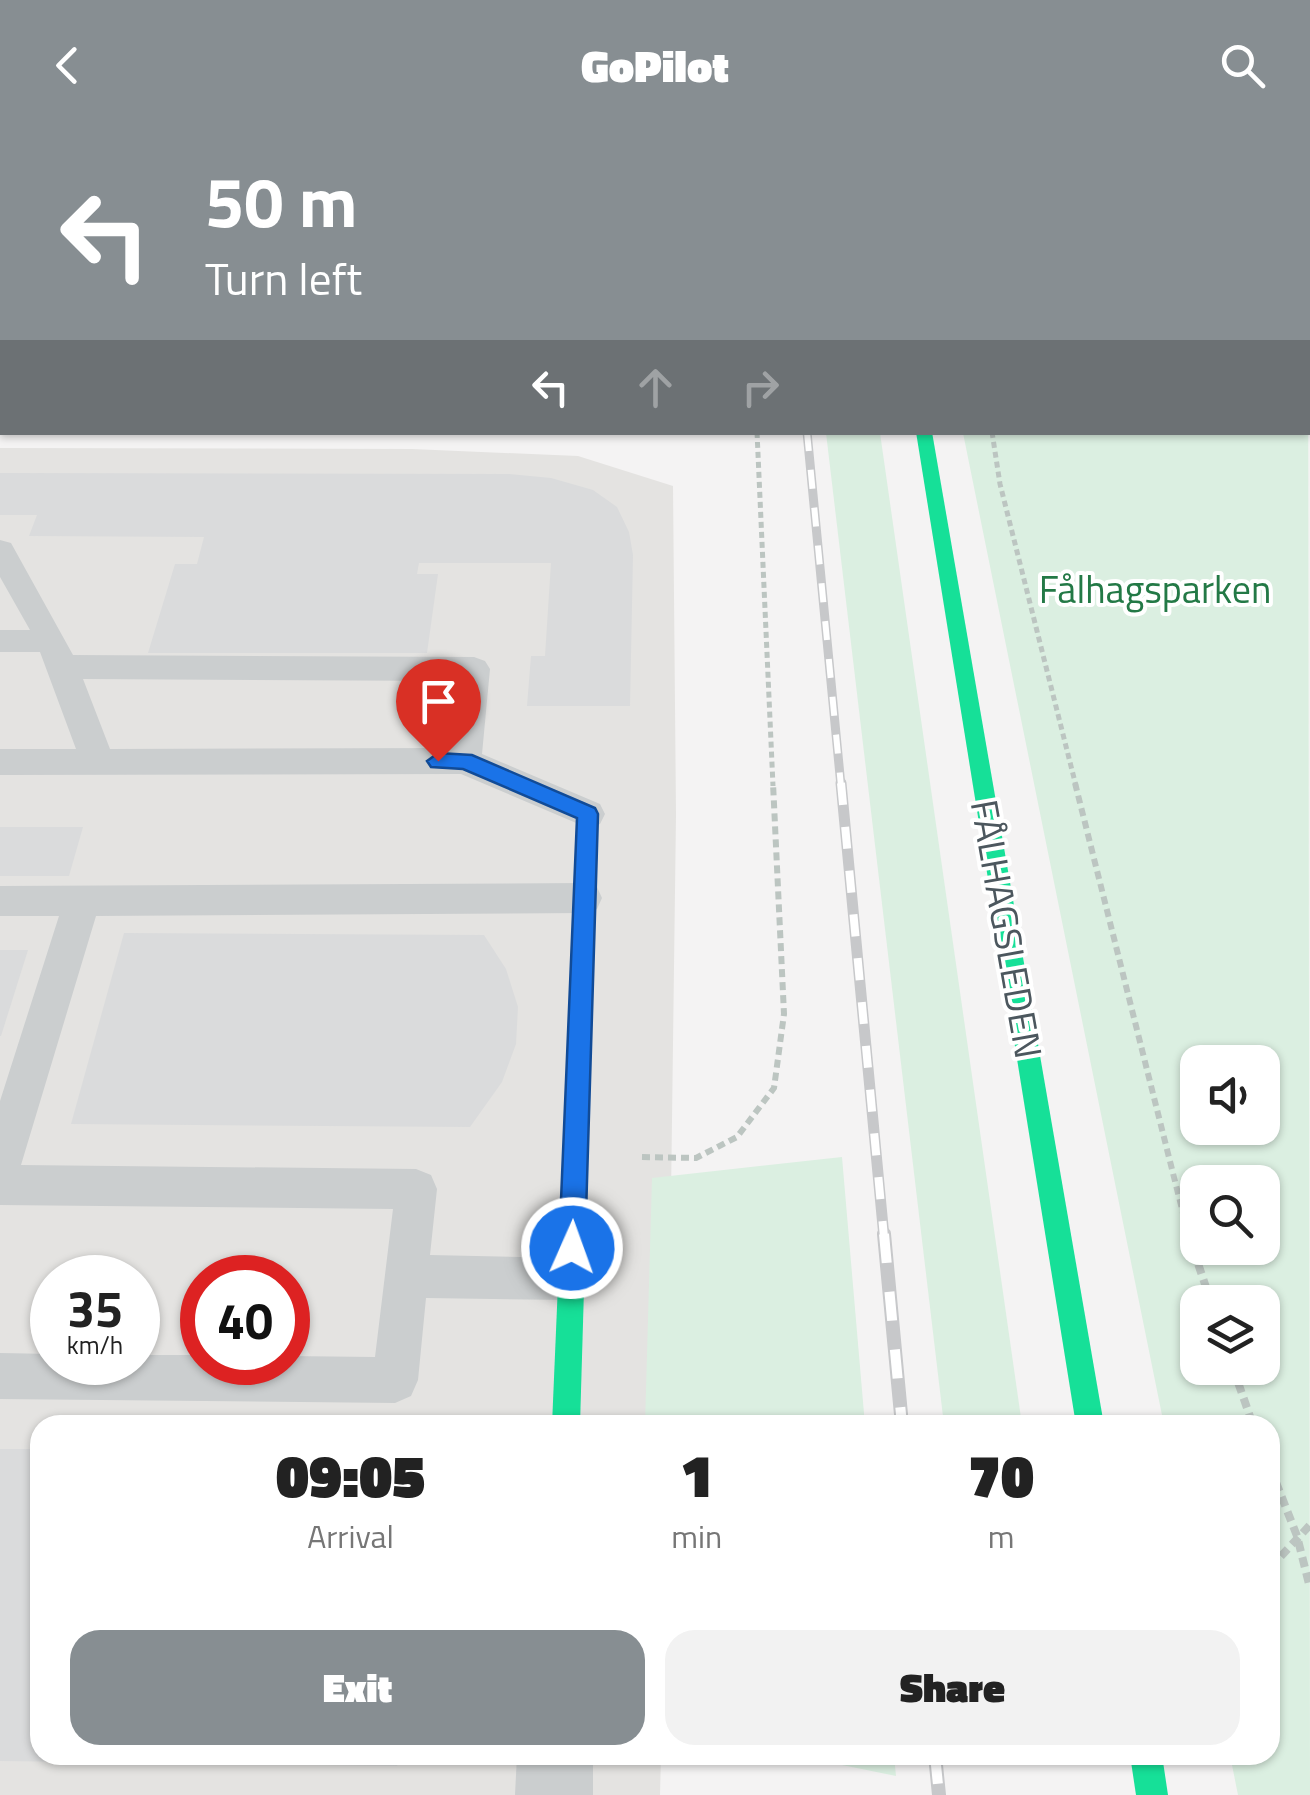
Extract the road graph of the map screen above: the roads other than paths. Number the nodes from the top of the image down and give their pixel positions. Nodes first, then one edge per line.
1 (925, 435) edge
2 (0, 550) edge
3 (0, 641) edge
4 (57, 654) junction
5 (464, 761) junction
6 (0, 762) edge
7 (98, 762) junction
8 (588, 814) joint
9 (584, 898) junction
10 (82, 900) junction
11 (0, 901) edge
12 (0, 1166) edge
13 (0, 1185) edge
14 (406, 1276) junction
15 (571, 1279) junction
16 (0, 1376) edge
17 (566, 1415) edge
18 (1088, 1415) edge
19 (555, 1765) edge
20 (1148, 1765) edge
21 (554, 1795) edge
22 (1152, 1795) edge

1 - 18 main road, FÅLHAGSLEDEN
2 - 4 lane
3 - 4 lane
4 - 5 lane
4 - 7 lane
5 - 7 lane
5 - 8 lane
6 - 7 lane
8 - 9 main road
9 - 10 lane
9 - 15 main road
10 - 11 lane
10 - 12 lane
13 - 14 lane
14 - 15 lane
14 - 16 lane
15 - 17 main road
19 - 21 street
20 - 22 main road

